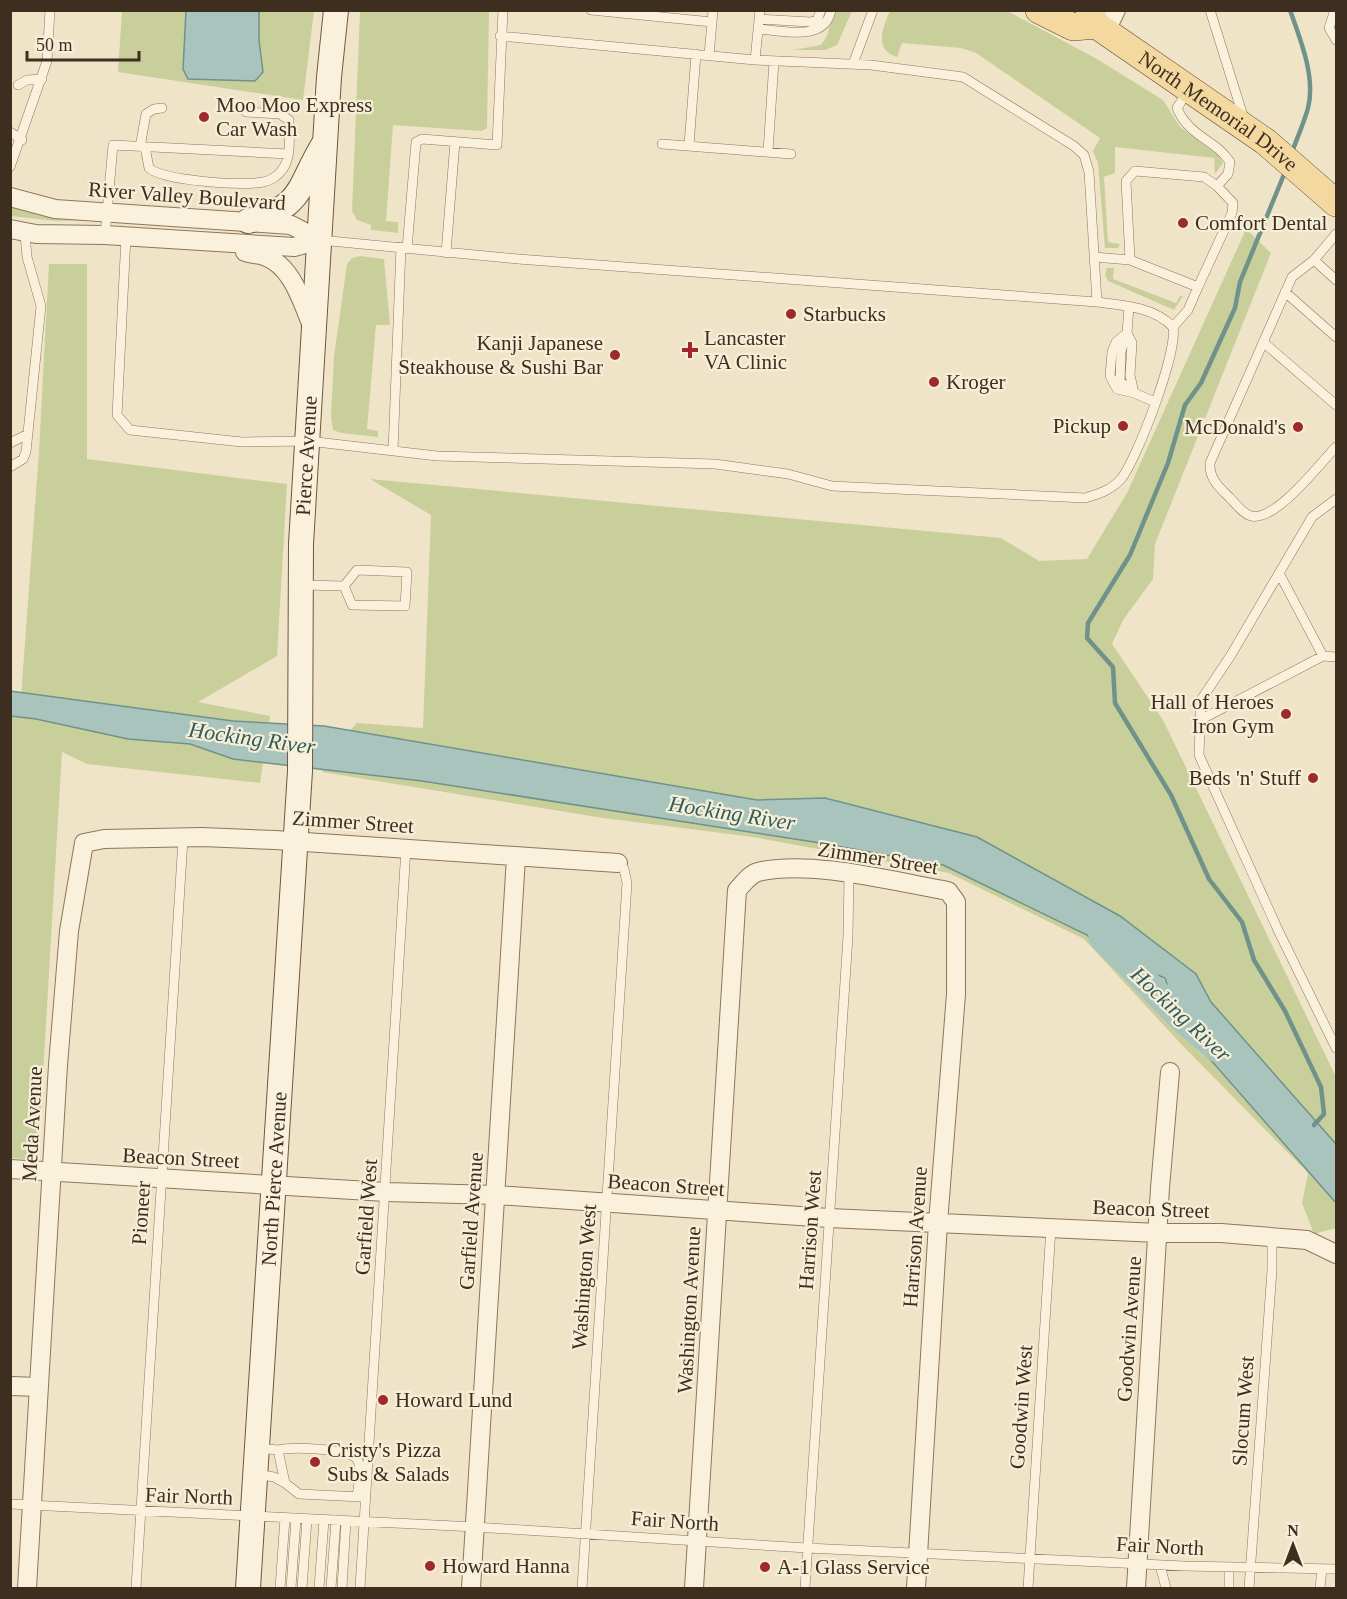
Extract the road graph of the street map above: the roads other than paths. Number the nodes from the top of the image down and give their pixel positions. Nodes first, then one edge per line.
1 (50, 10) edge
2 (336, 10) edge
3 (503, 10) edge
4 (591, 10) edge
5 (713, 10) edge
6 (821, 10) edge
7 (831, 10) edge
8 (873, 10) edge
9 (1039, 10) edge
10 (1210, 10) edge
11 (1335, 10) edge
12 (759, 19) edge
13 (1102, 19) edge
14 (712, 22) junction
15 (500, 36) junction
16 (1336, 40) edge
17 (696, 54) junction
18 (709, 55) junction
19 (755, 60) junction
20 (774, 61) junction
21 (853, 64) junction
22 (42, 79) junction
23 (18, 85) dead end
24 (1190, 88) junction
25 (162, 108) dead end
26 (246, 112) dead end
27 (10, 132) edge
28 (1257, 136) junction
29 (22, 140) junction
30 (326, 141) junction
31 (455, 142) junction
32 (662, 144) dead end
33 (689, 145) junction
34 (143, 147) junction
35 (768, 152) junction
36 (288, 154) junction
37 (791, 154) dead end
38 (10, 167) edge
39 (1217, 186) junction
40 (10, 197) edge
41 (1330, 197) edge
42 (107, 211) junction
43 (248, 221) junction
44 (18, 231) edge
45 (1336, 234) edge
46 (105, 236) junction
47 (126, 237) junction
48 (320, 240) junction
49 (211, 243) junction
50 (404, 248) junction
51 (446, 253) junction
52 (1094, 257) junction
53 (1130, 260) junction
54 (1314, 260) junction
55 (1336, 280) edge
56 (1198, 288) junction
57 (1285, 292) junction
58 (1097, 302) junction
59 (1129, 306) junction
60 (1173, 327) junction
61 (314, 332) junction
62 (1127, 333) junction
63 (1336, 337) edge
64 (1263, 342) junction
65 (1134, 393) junction
66 (1155, 402) junction
67 (1336, 405) edge
68 (28, 434) junction
69 (308, 441) junction
70 (10, 443) edge
71 (1336, 447) edge
72 (393, 451) junction
73 (10, 467) edge
74 (1336, 499) edge
75 (1279, 573) junction
76 (301, 585) junction
77 (344, 586) junction
78 (1323, 656) junction
79 (1336, 657) edge
80 (1200, 720) junction
81 (300, 771) joint
82 (183, 839) junction
83 (296, 841) junction
84 (84, 843) joint
85 (406, 848) junction
86 (516, 857) junction
87 (618, 863) joint
88 (849, 874) junction
89 (737, 890) joint
90 (948, 891) joint
91 (1336, 1048) edge
92 (1170, 1072) dead end
93 (10, 1169) edge
94 (52, 1173) junction
95 (162, 1179) junction
96 (274, 1186) junction
97 (386, 1192) junction
98 (496, 1195) junction
99 (607, 1204) junction
100 (717, 1210) junction
101 (829, 1218) junction
102 (938, 1223) junction
103 (1051, 1228) junction
104 (1158, 1233) junction
105 (1272, 1237) junction
106 (1336, 1254) edge
107 (10, 1386) edge
108 (39, 1388) junction
109 (268, 1449) junction
110 (369, 1455) junction
111 (354, 1456) junction
112 (256, 1474) junction
113 (285, 1483) junction
114 (362, 1497) junction
115 (10, 1504) edge
116 (32, 1506) junction
117 (140, 1512) junction
118 (253, 1516) junction
119 (285, 1518) junction
120 (296, 1519) junction
121 (307, 1519) junction
122 (324, 1520) junction
123 (336, 1520) junction
124 (346, 1521) junction
125 (365, 1522) junction
126 (475, 1527) junction
127 (584, 1533) junction
128 (697, 1539) junction
129 (807, 1548) junction
130 (918, 1552) junction
131 (1029, 1558) junction
132 (1137, 1564) junction
133 (1160, 1565) junction
134 (1229, 1568) junction
135 (1252, 1569) junction
136 (1322, 1569) junction
137 (1336, 1569) edge
138 (27, 1588) edge
139 (136, 1588) edge
140 (248, 1588) edge
141 (280, 1588) edge
142 (291, 1588) edge
143 (302, 1588) edge
144 (320, 1588) edge
145 (331, 1588) edge
146 (342, 1588) edge
147 (360, 1588) edge
148 (471, 1588) edge
149 (582, 1588) edge
150 (694, 1588) edge
151 (804, 1588) edge
152 (916, 1588) edge
153 (1028, 1588) edge
154 (1136, 1588) edge
155 (1166, 1588) edge
156 (1229, 1588) edge
157 (1249, 1588) edge
158 (1320, 1588) edge

1 - 22 lane
2 - 30 street, Pierce Avenue
3 - 15 lane
4 - 14 lane
5 - 14 lane
6 - 12 lane
7 - 12 lane
8 - 21 lane
9 - 13 main road, North Memorial Drive
10 - 28 lane
11 - 16 lane
12 - 19 lane
13 - 24 main road, North Memorial Drive
14 - 18 lane
15 - 17 lane
15 - 31 lane
17 - 18 lane
17 - 33 lane
18 - 19 lane
19 - 20 lane
20 - 21 lane
20 - 35 lane
21 - 52 lane
22 - 23 lane
22 - 29 lane
24 - 28 main road, North Memorial Drive
24 - 39 lane
25 - 34 lane
26 - 36 lane
27 - 29 lane
28 - 41 main road, North Memorial Drive
29 - 38 lane
30 - 43 street, Pierce Avenue
30 - 48 street, Pierce Avenue
31 - 50 lane
31 - 51 lane
32 - 33 lane
33 - 35 lane
34 - 36 lane
34 - 36 lane
34 - 42 lane
35 - 37 lane
39 - 53 lane
39 - 56 lane
40 - 42 street, River Valley Boulevard
42 - 43 street, River Valley Boulevard
42 - 46 lane
43 - 48 street, River Valley Boulevard
44 - 46 street, River Valley Boulevard
44 - 68 lane
45 - 54 lane
46 - 47 street, River Valley Boulevard
47 - 49 street, River Valley Boulevard
47 - 69 lane
48 - 49 street, River Valley Boulevard
48 - 50 lane
48 - 61 street, Pierce Avenue
49 - 61 street, River Valley Boulevard
50 - 51 lane
50 - 72 lane
51 - 58 lane
52 - 53 lane
52 - 58 lane
53 - 56 lane
54 - 55 lane
54 - 57 lane
56 - 60 lane
57 - 63 lane
57 - 64 lane
58 - 59 lane
59 - 60 lane
59 - 62 lane
60 - 66 lane
61 - 69 street, Pierce Avenue
62 - 65 lane
62 - 65 lane
64 - 67 lane
64 - 71 lane
65 - 66 lane
66 - 72 lane
68 - 70 lane
68 - 73 lane
69 - 72 lane
69 - 76 street, Pierce Avenue
74 - 75 lane
75 - 78 lane
75 - 80 lane
76 - 77 lane
76 - 81 street, Pierce Avenue
77 - 77 lane
78 - 79 lane
78 - 80 lane
80 - 91 lane
81 - 83 street, North Pierce Avenue
82 - 83 street, Zimmer Street
82 - 84 street, Zimmer Street
82 - 95 lane, Pioneer
83 - 85 street, Zimmer Street
83 - 96 street, North Pierce Avenue
84 - 94 street, Meda Avenue
85 - 86 street, Zimmer Street
85 - 97 lane, Garfield West
86 - 87 street, Zimmer Street
86 - 98 street, Garfield Avenue
87 - 99 lane, Washington West
88 - 89 street, Zimmer Street
88 - 90 street, Zimmer Street
88 - 101 lane, Harrison West
89 - 100 street, Washington Avenue
90 - 102 street, Harrison Avenue
92 - 104 street, Goodwin Avenue
93 - 94 street, Beacon Street
94 - 95 street, Beacon Street
94 - 108 street, Meda Avenue
95 - 96 street, Beacon Street
95 - 117 lane, Pioneer
96 - 97 street, Beacon Street
96 - 109 street, North Pierce Avenue
97 - 98 street, Beacon Street
97 - 110 lane, Garfield West
98 - 99 street, Beacon Street
98 - 126 street, Garfield Avenue
99 - 100 street, Beacon Street
99 - 127 lane, Washington West
100 - 101 street, Beacon Street
100 - 128 street, Washington Avenue
101 - 102 street, Beacon Street
101 - 129 lane, Harrison West
102 - 103 street, Beacon Street
102 - 130 street, Harrison Avenue
103 - 104 street, Beacon Street
103 - 131 lane, Goodwin West
104 - 105 street, Beacon Street
104 - 132 street, Goodwin Avenue
105 - 106 street, Beacon Street
105 - 135 lane, Slocum West
107 - 108 street
108 - 116 street, Meda Avenue
109 - 111 lane
109 - 112 street, North Pierce Avenue
109 - 113 lane
110 - 111 lane
110 - 114 lane, Garfield West
111 - 114 lane
112 - 113 lane
112 - 118 street, North Pierce Avenue
113 - 114 lane
114 - 125 lane, Garfield West
115 - 116 lane, Fair North
116 - 117 lane, Fair North
116 - 138 street, Meda Avenue
117 - 118 lane, Fair North
117 - 139 lane, Pioneer
118 - 119 lane, Fair North
118 - 140 street, North Pierce Avenue
119 - 120 lane, Fair North
119 - 141 lane
120 - 121 lane, Fair North
120 - 142 lane
121 - 122 lane, Fair North
121 - 143 lane
122 - 123 lane, Fair North
122 - 144 lane
123 - 124 lane, Fair North
123 - 145 lane
124 - 125 lane, Fair North
124 - 146 lane
125 - 126 lane, Fair North
125 - 147 lane, Garfield West
126 - 127 lane, Fair North
126 - 148 street, Garfield Avenue
127 - 128 lane, Fair North
127 - 149 lane, Washington West
128 - 129 lane, Fair North
128 - 150 street, Washington Avenue
129 - 130 lane, Fair North
129 - 151 lane, Harrison West
130 - 131 lane, Fair North
130 - 152 street, Harrison Avenue
131 - 132 lane, Fair North
131 - 153 lane, Goodwin West
132 - 133 lane, Fair North
132 - 154 street, Goodwin Avenue
133 - 134 lane, Fair North
133 - 155 lane
134 - 135 lane, Fair North
134 - 156 lane
135 - 136 lane, Fair North
135 - 157 lane, Slocum West
136 - 137 lane, Fair North
136 - 158 lane

